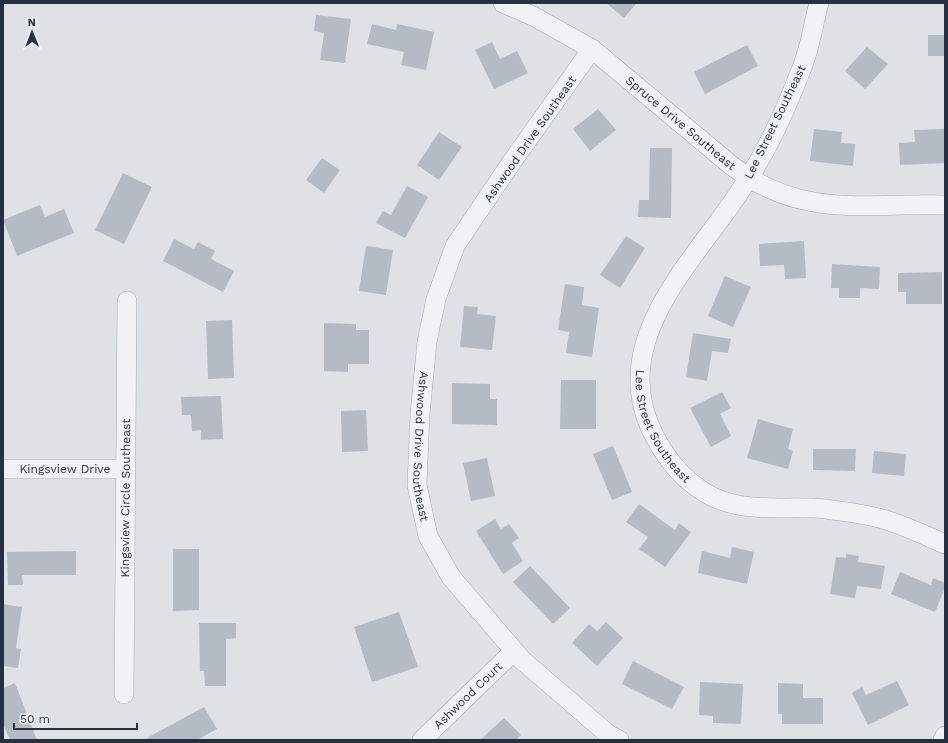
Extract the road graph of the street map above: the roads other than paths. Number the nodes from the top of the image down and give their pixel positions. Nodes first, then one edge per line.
1 (503, 3) edge
2 (819, 3) edge
3 (592, 49) junction
4 (749, 179) junction
5 (945, 205) edge
6 (127, 301) dead end
7 (3, 469) edge
8 (126, 469) junction
9 (945, 544) edge
10 (514, 651) junction
11 (124, 694) dead end
12 (945, 736) edge
13 (422, 740) edge
14 (619, 740) edge
15 (943, 740) edge

1 - 3 street, Spruce Drive Southeast
2 - 4 street, Lee Street Southeast
3 - 4 street, Spruce Drive Southeast
3 - 10 street, Ashwood Drive Southeast
4 - 5 street, Spruce Drive Southeast
4 - 9 street, Lee Street Southeast
6 - 8 street, Kingsview Circle Southeast
7 - 8 street, Kingsview Drive
8 - 11 street, Kingsview Circle Southeast
10 - 13 street, Ashwood Court
10 - 14 street, Ashwood Drive Southeast
12 - 15 street

